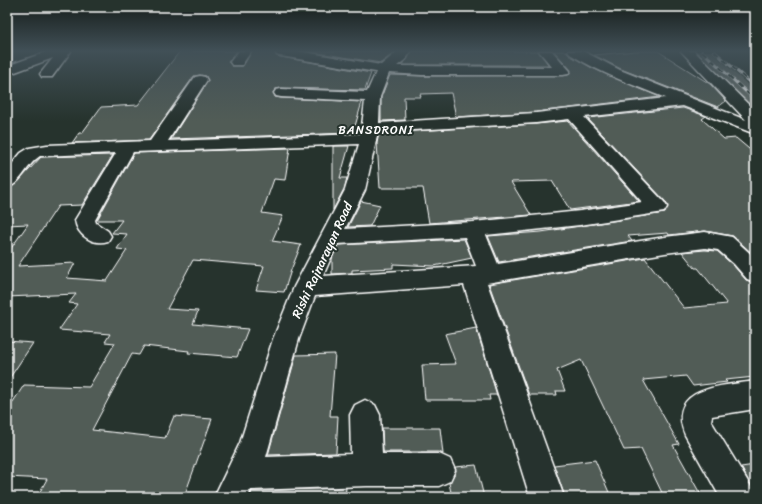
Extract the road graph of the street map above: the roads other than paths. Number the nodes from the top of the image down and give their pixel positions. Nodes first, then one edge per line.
1 (382, 75) edge
2 (622, 75) edge
3 (710, 75) edge
4 (200, 80) dead end
5 (282, 93) dead end
6 (373, 97) junction
7 (684, 101) junction
8 (573, 114) junction
9 (755, 120) edge
10 (755, 129) edge
11 (369, 134) junction
12 (155, 147) junction
13 (127, 148) junction
14 (7, 154) edge
15 (32, 154) junction
16 (7, 182) edge
17 (473, 229) junction
18 (100, 236) dead end
19 (330, 237) junction
20 (755, 273) edge
21 (482, 274) junction
22 (306, 287) junction
23 (755, 395) edge
24 (366, 415) dead end
25 (366, 470) junction
26 (438, 470) dead end
27 (237, 486) edge
28 (547, 497) edge
29 (738, 497) edge

1 - 6 street, Rishi Rajnarayan Road
2 - 7 street
3 - 9 street
4 - 12 street
5 - 6 street
6 - 11 street, Rishi Rajnarayan Road
7 - 8 street
7 - 10 street
8 - 11 street
8 - 17 street
11 - 12 street
11 - 19 street, Rishi Rajnarayan Road
12 - 13 street
13 - 15 street
13 - 18 street
14 - 15 street
15 - 16 street
17 - 19 street
17 - 21 street
19 - 22 street, Rishi Rajnarayan Road
20 - 21 street
21 - 22 street
21 - 28 street
22 - 27 street, Rishi Rajnarayan Road
23 - 29 street
24 - 25 street
25 - 26 street
25 - 27 street

